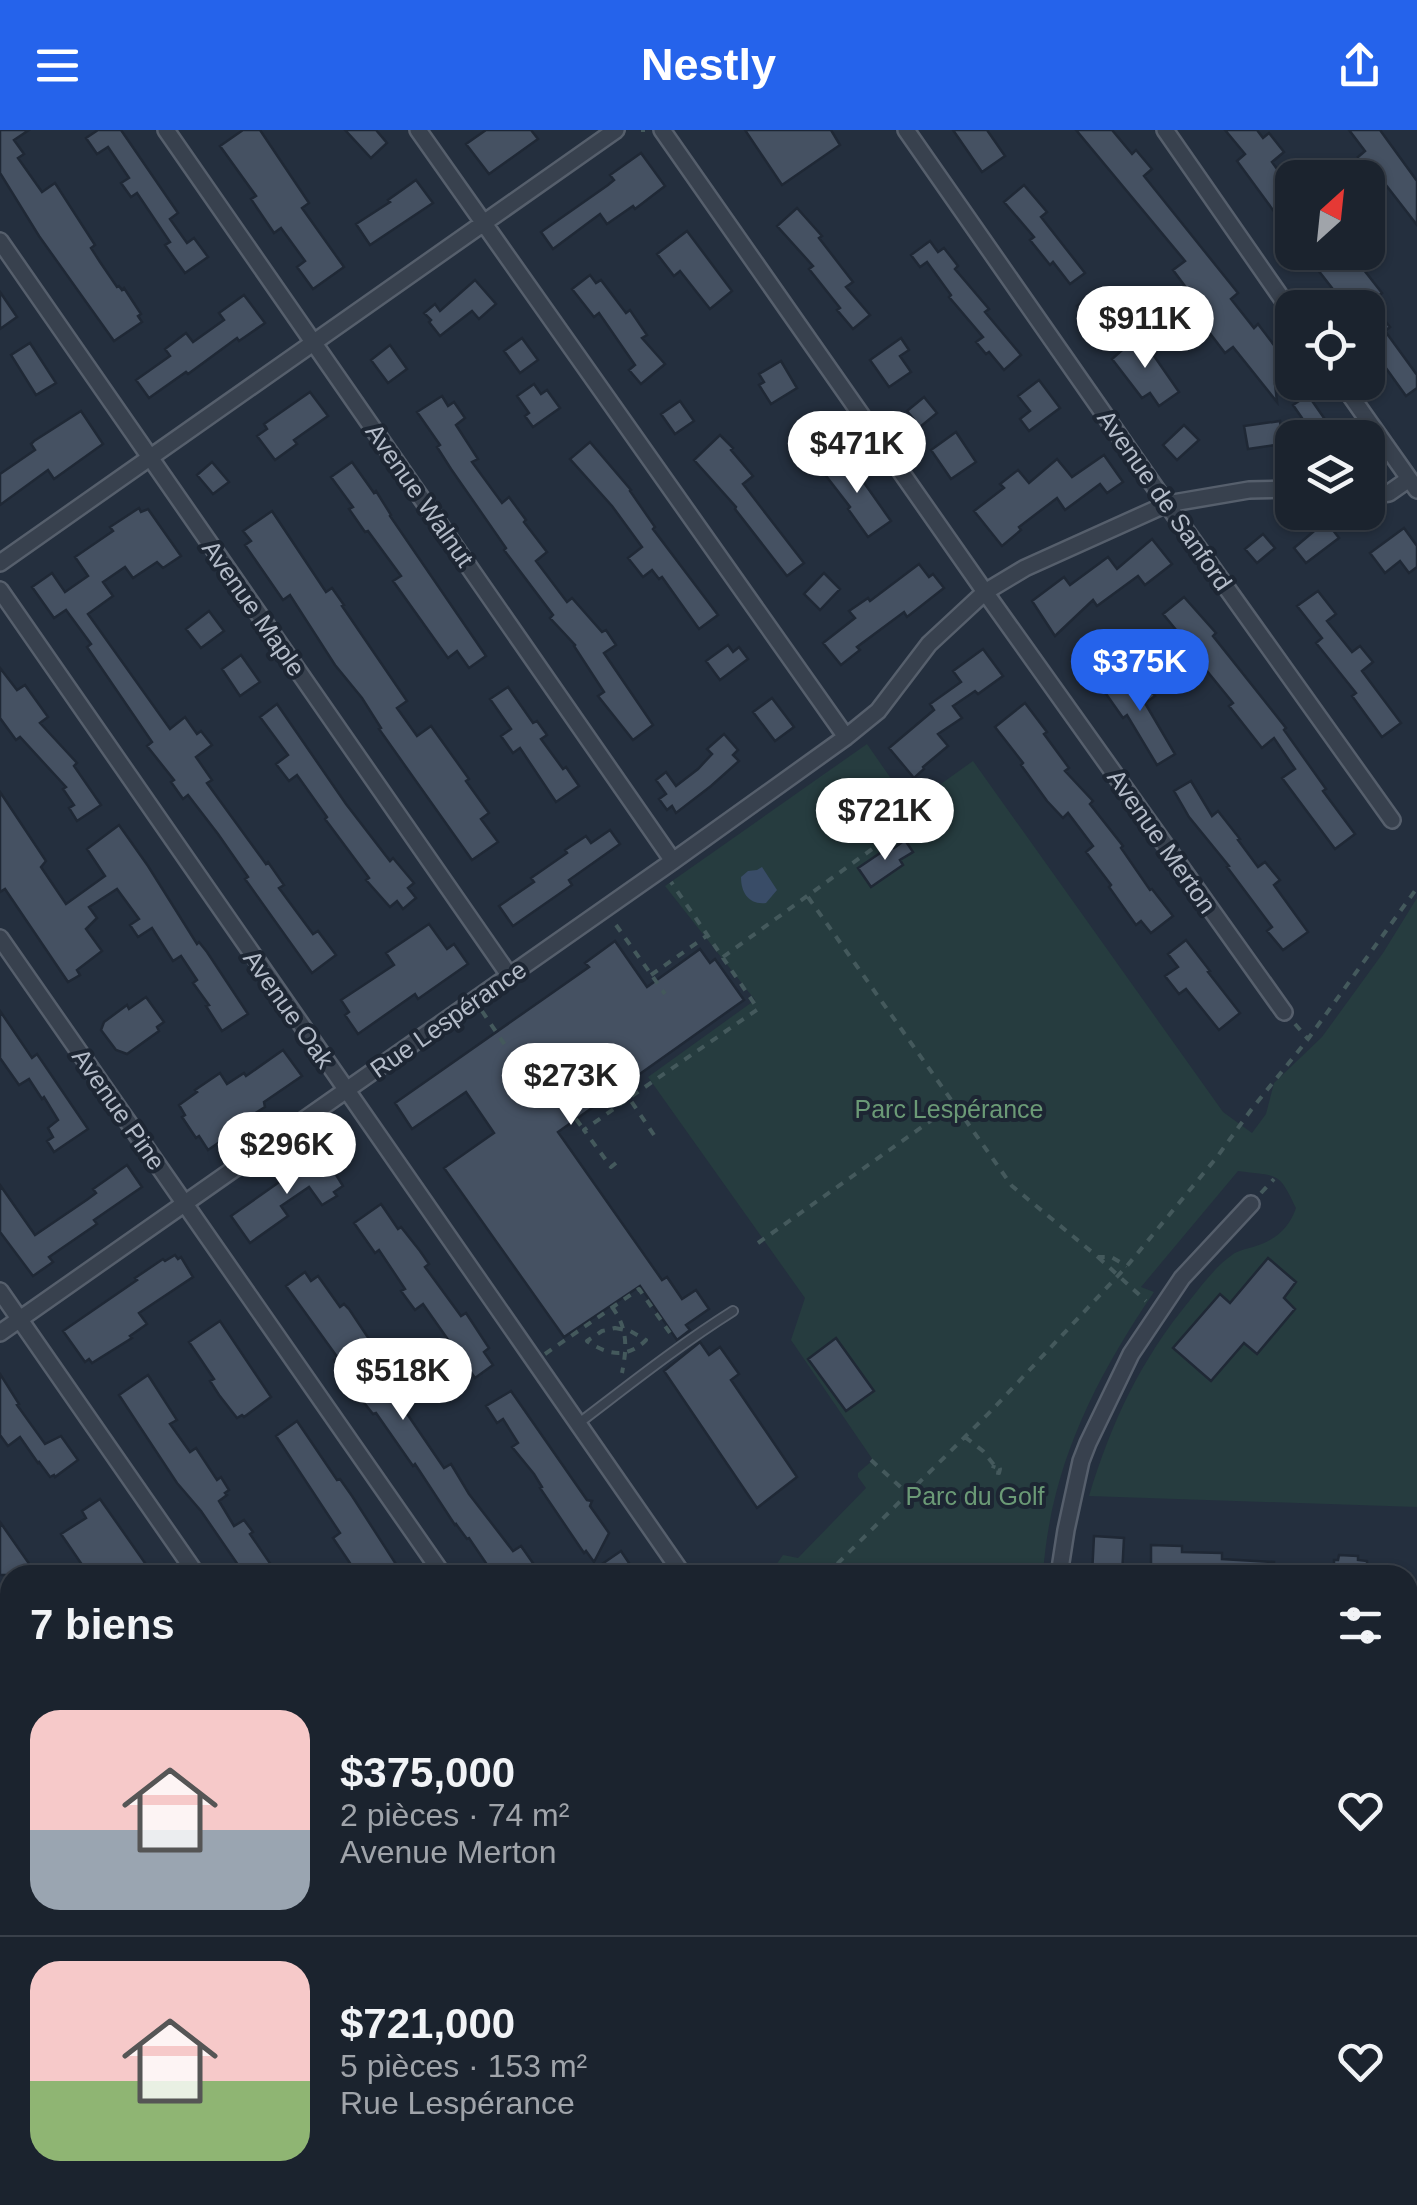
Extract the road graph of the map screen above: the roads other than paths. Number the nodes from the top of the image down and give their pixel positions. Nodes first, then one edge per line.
1 (166, 130) edge
2 (418, 130) edge
3 (616, 130) edge
4 (662, 130) edge
5 (906, 130) edge
6 (1165, 130) edge
7 (484, 224) junction
8 (0, 241) edge
9 (1276, 290) edge
10 (314, 342) junction
11 (1354, 400) edge
12 (150, 459) junction
13 (1413, 484) edge
14 (1275, 489) edge
15 (1385, 494) edge
16 (1167, 504) junction
17 (0, 563) edge
18 (0, 590) edge
19 (985, 592) junction
20 (846, 737) junction
21 (1392, 820) dead end
22 (673, 861) junction
23 (0, 938) edge
24 (509, 976) junction
25 (1284, 1012) road end
26 (346, 1091) junction
27 (185, 1204) junction
28 (1251, 1204) dead end
29 (0, 1291) edge
30 (732, 1311) dead end
31 (20, 1319) junction
32 (0, 1333) edge
33 (577, 1425) junction
34 (190, 1565) edge
35 (436, 1565) edge
36 (676, 1565) edge
37 (1061, 1565) edge

1 - 10 street, Avenue Walnut
2 - 7 street
3 - 7 street
4 - 19 street, Avenue Merton
5 - 16 street, Avenue de Sanford
6 - 9 street
7 - 10 street
7 - 20 street
8 - 12 street, Avenue Maple
10 - 12 street
10 - 22 street, Avenue Walnut
11 - 13 street
12 - 17 street
12 - 24 street, Avenue Maple
13 - 15 street
14 - 16 street, Rue Lespérance
16 - 19 street, Rue Lespérance
16 - 21 street, Avenue de Sanford
18 - 26 street, Avenue Oak
19 - 20 street, Rue Lespérance
19 - 25 street, Avenue Merton
20 - 22 street, Rue Lespérance
22 - 24 street, Rue Lespérance
23 - 27 street, Avenue Pine
24 - 26 street, Rue Lespérance
26 - 27 street, Rue Lespérance
26 - 33 street, Avenue Oak
27 - 31 street, Rue Lespérance
27 - 35 street, Avenue Pine
28 - 37 street
29 - 31 street
30 - 33 lane
31 - 32 street, Rue Lespérance
31 - 34 street
33 - 36 street, Avenue Oak

